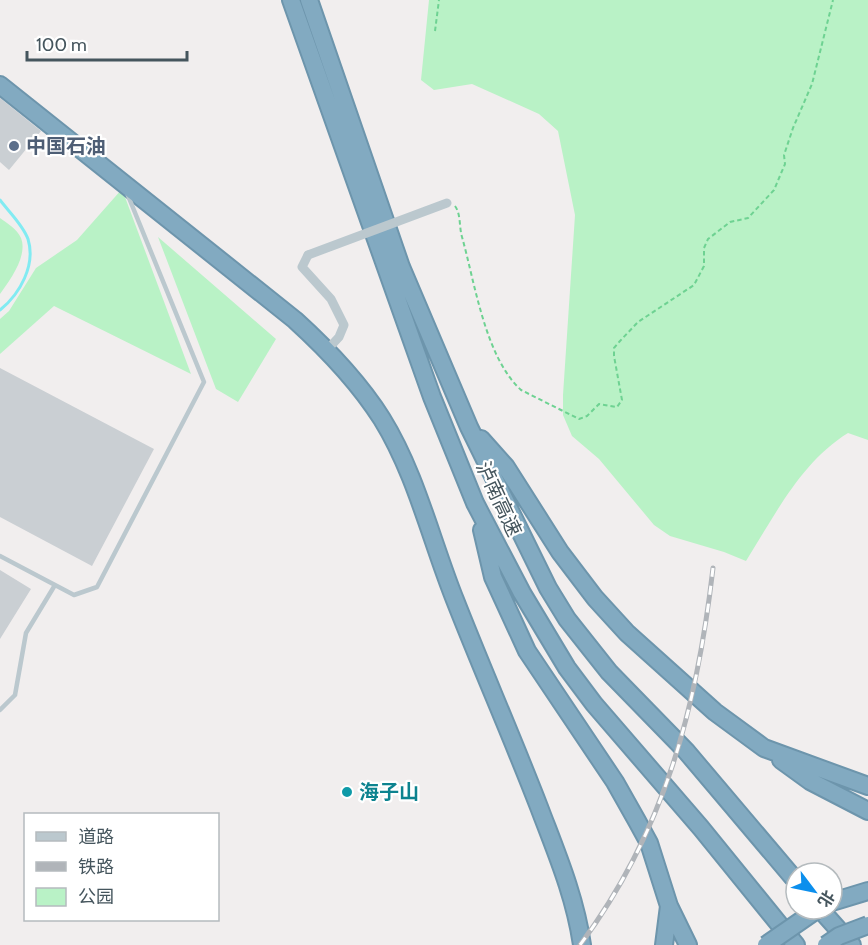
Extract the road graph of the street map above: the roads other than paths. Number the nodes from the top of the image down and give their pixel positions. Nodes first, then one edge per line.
1 (291, 0) edge
2 (309, 0) edge
3 (0, 85) edge
4 (122, 183) junction
5 (447, 203) road end
6 (327, 350) junction
7 (469, 427) junction
8 (475, 503) junction
9 (0, 556) edge
10 (55, 585) junction
11 (0, 710) edge
12 (764, 748) junction
13 (868, 786) edge
14 (868, 811) edge
15 (784, 867) edge
16 (868, 891) edge
17 (844, 898) edge
18 (669, 906) junction
19 (801, 921) edge
20 (830, 921) edge
21 (868, 925) edge
22 (582, 945) edge
23 (664, 945) edge
24 (688, 945) edge
25 (766, 945) edge
26 (796, 945) edge
27 (826, 945) edge
28 (852, 945) edge

1 - 8 highway, 泸南高速
2 - 7 highway, 泸南高速
3 - 4 highway
4 - 6 highway
4 - 10 lane
5 - 6 street, bridge
6 - 22 highway
7 - 12 highway
7 - 15 highway, 泸南高速
8 - 18 highway
8 - 26 highway, 泸南高速
9 - 10 lane
10 - 11 lane
12 - 13 highway
12 - 14 highway
16 - 17 highway
18 - 23 highway
18 - 24 highway
19 - 25 highway, bridge
20 - 28 highway
21 - 27 highway, bridge

